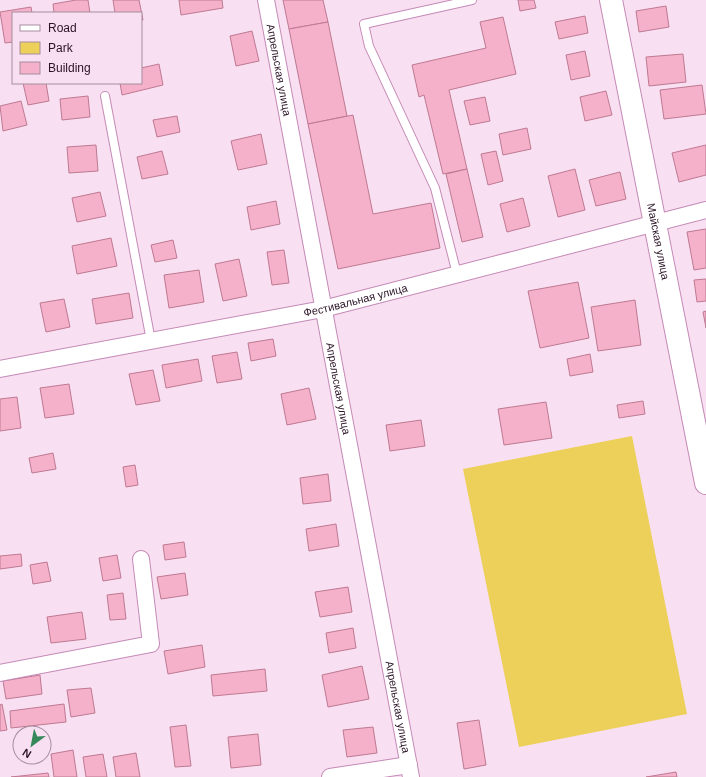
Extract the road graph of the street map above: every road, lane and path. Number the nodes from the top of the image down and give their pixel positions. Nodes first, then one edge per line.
1 (266, 0) edge
2 (472, 0) edge
3 (611, 0) edge
4 (105, 96) dead end
5 (706, 210) edge
6 (654, 222) junction
7 (457, 274) junction
8 (323, 309) junction
9 (151, 341) junction
10 (0, 368) edge
11 (706, 483) edge
12 (141, 559) dead end
13 (0, 674) edge
14 (410, 771) edge
15 (330, 777) edge

1 - 8 street, Апрельская улица
2 - 7 lane
3 - 6 street, Майская улица
4 - 9 lane
5 - 6 street, Фестивальная улица
6 - 7 street, Фестивальная улица
6 - 11 street, Майская улица
7 - 8 street, Фестивальная улица
8 - 9 street, Фестивальная улица
8 - 14 street, Апрельская улица
9 - 10 street, Фестивальная улица
12 - 13 street
14 - 15 street

